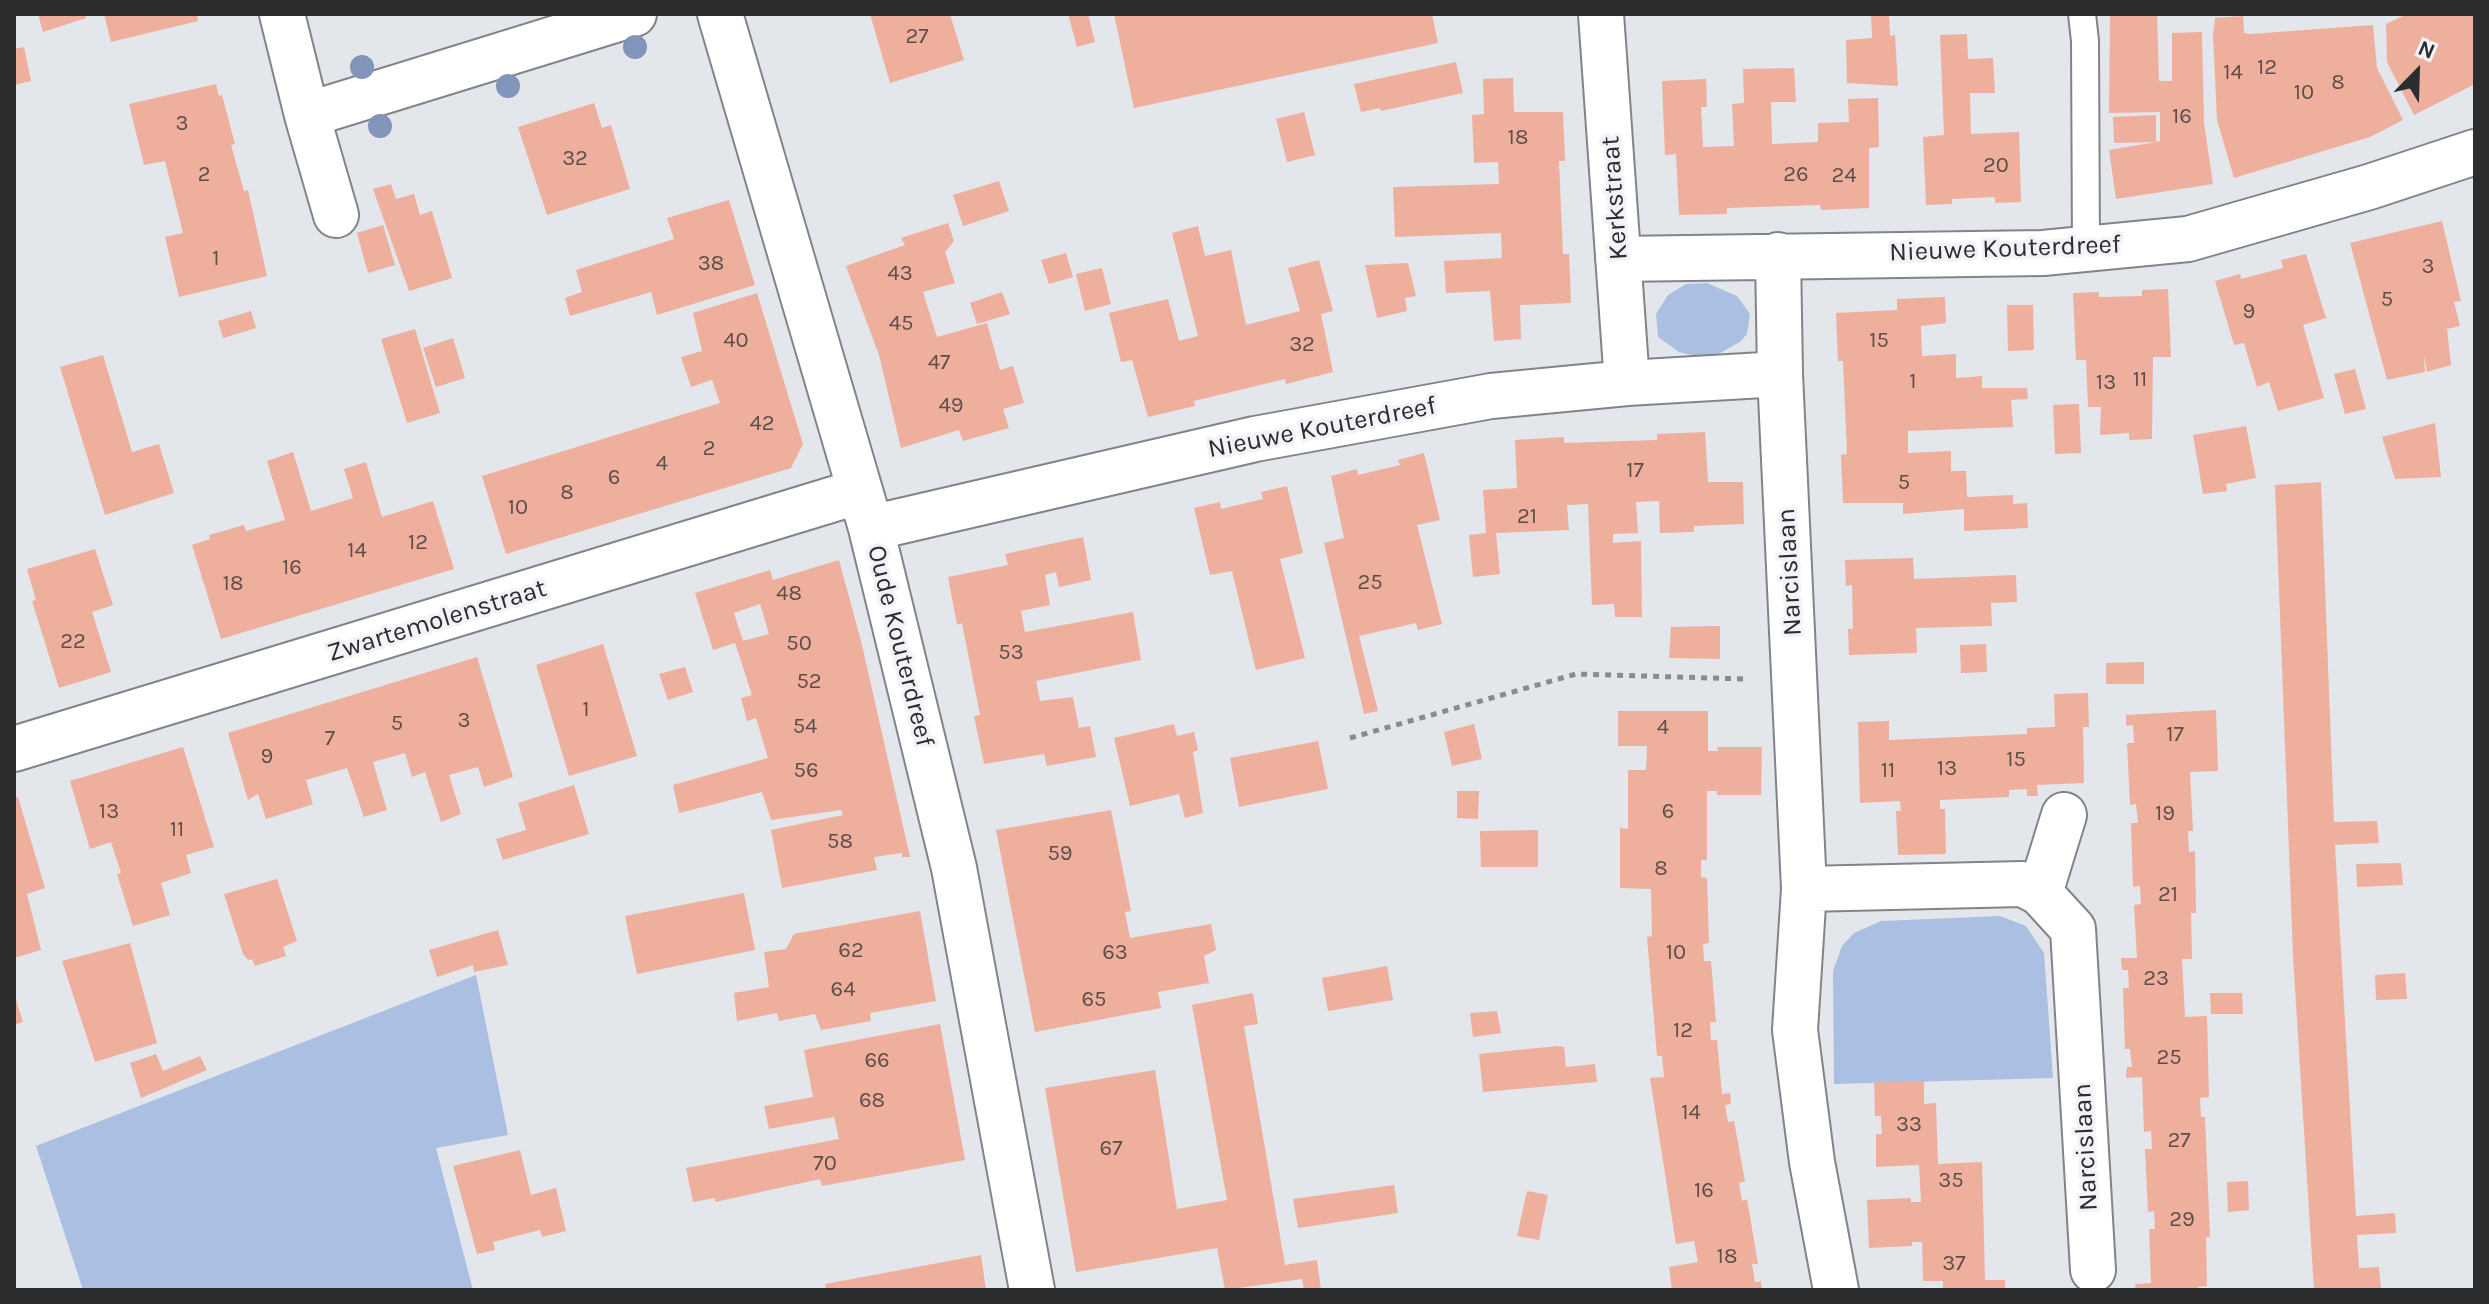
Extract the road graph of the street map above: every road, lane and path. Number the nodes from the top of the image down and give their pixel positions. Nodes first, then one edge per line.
1 (282, 14) edge
2 (634, 14) edge
3 (720, 14) edge
4 (1601, 14) edge
5 (2082, 14) edge
6 (307, 115) junction
7 (2475, 152) edge
8 (336, 215) dead end
9 (2086, 249) junction
10 (1778, 255) junction
11 (1618, 259) junction
12 (1780, 374) junction
13 (1627, 383) junction
14 (866, 509) junction
15 (1796, 680) junction
16 (1350, 738) dead end
17 (14, 749) edge
18 (2064, 815) dead end
19 (1804, 889) junction
20 (2040, 893) junction
21 (2093, 1270) dead end
22 (1032, 1290) edge
23 (1836, 1290) edge

1 - 6 street
2 - 6 street
3 - 14 street, Oude Kouterdreef
4 - 11 street, Kerkstraat
5 - 9 lane
6 - 8 street
7 - 9 street, Nieuwe Kouterdreef
9 - 10 street, Nieuwe Kouterdreef
10 - 11 street, Nieuwe Kouterdreef
10 - 12 street, Narcislaan
11 - 13 street, Kerkstraat
12 - 13 street, Nieuwe Kouterdreef
12 - 15 street, Narcislaan
13 - 14 street, Nieuwe Kouterdreef
14 - 17 street, Zwartemolenstraat
14 - 22 street, Oude Kouterdreef
15 - 16 path
15 - 19 street, Narcislaan
18 - 20 street
19 - 20 street
19 - 23 street, Narcislaan
20 - 21 street, Narcislaan

